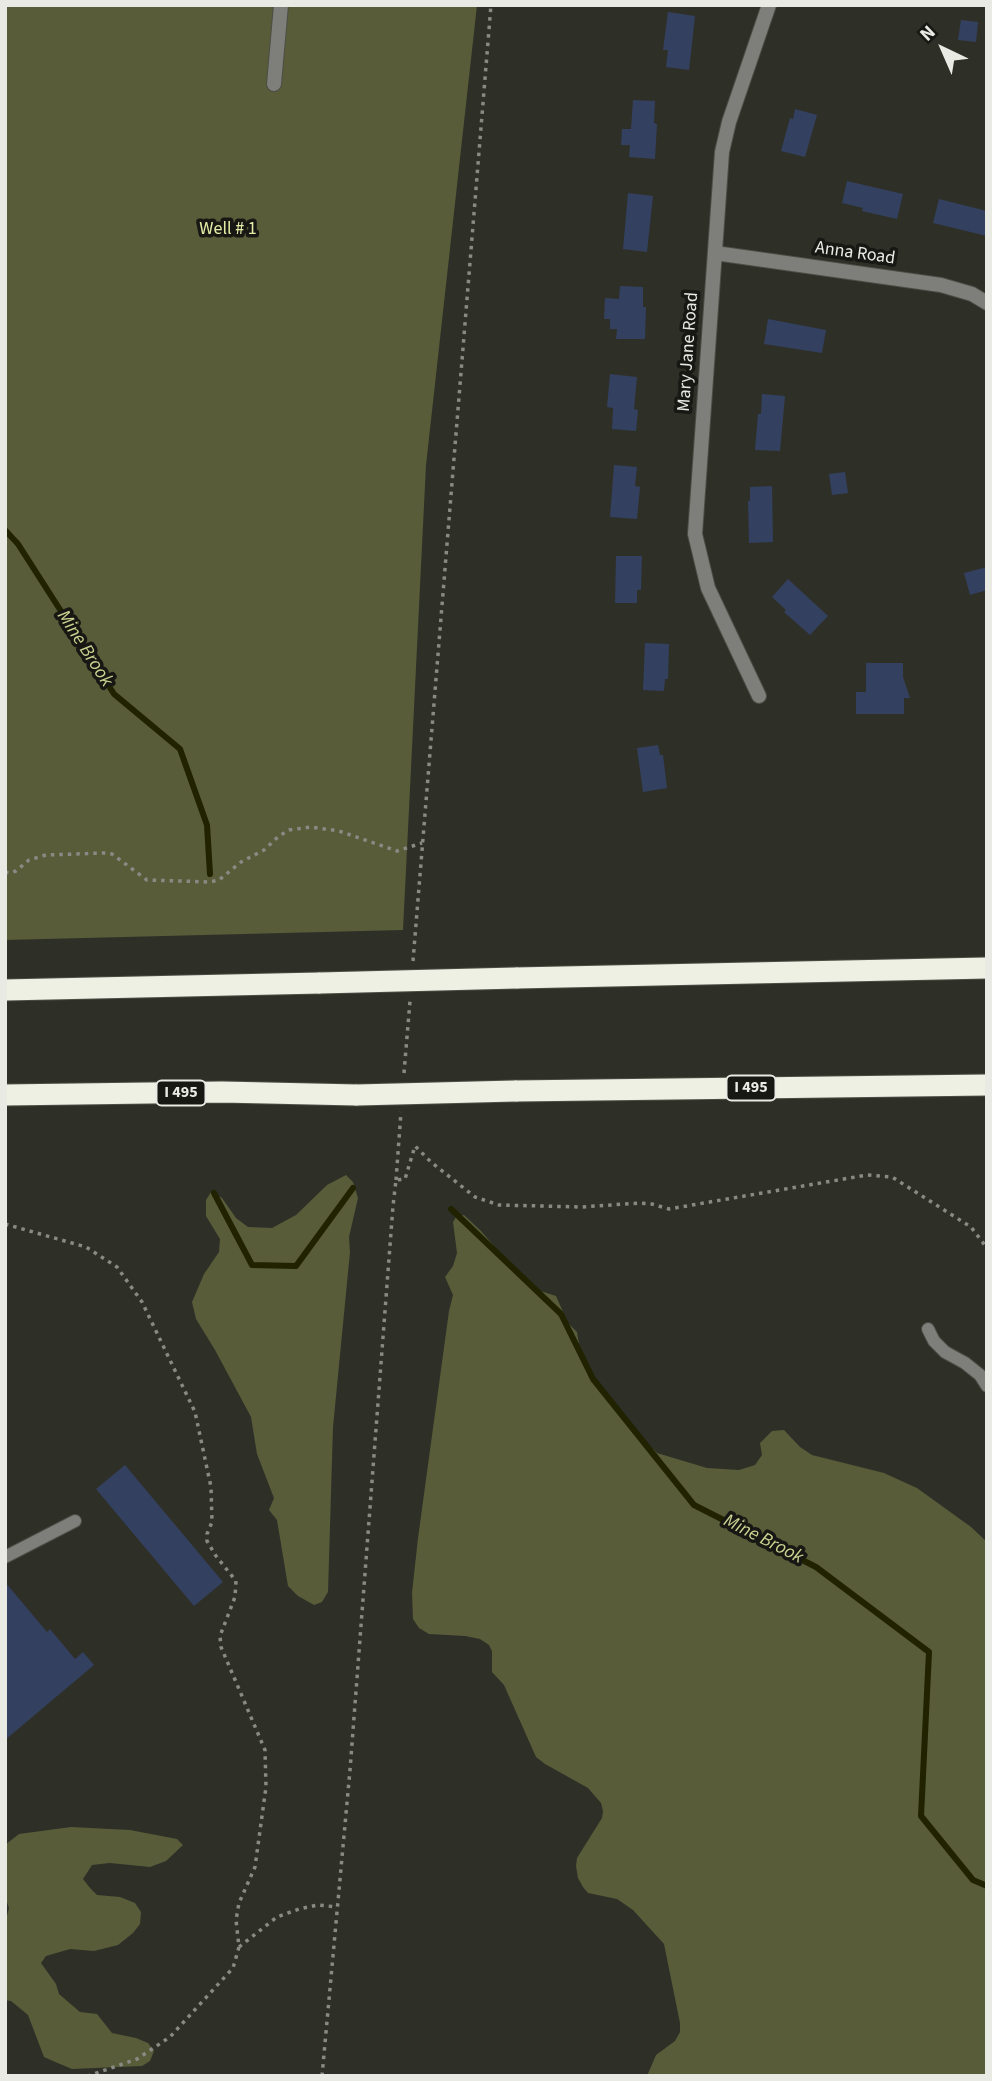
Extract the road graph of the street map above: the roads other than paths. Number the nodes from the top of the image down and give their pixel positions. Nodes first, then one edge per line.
1 (281, 5) edge
2 (769, 5) edge
3 (274, 84) dead end
4 (715, 253) junction
5 (987, 303) edge
6 (759, 695) dead end
7 (987, 968) edge
8 (5, 990) edge
9 (987, 1085) edge
10 (5, 1095) edge
11 (928, 1329) dead end
12 (987, 1386) edge
13 (75, 1521) dead end
14 (5, 1557) edge

1 - 3 street
2 - 4 street, Mary Jane Road
4 - 5 street, Anna Road
4 - 6 street, Mary Jane Road
7 - 8 highway, bridge
9 - 10 highway, I 495, bridge
11 - 12 lane
13 - 14 lane

